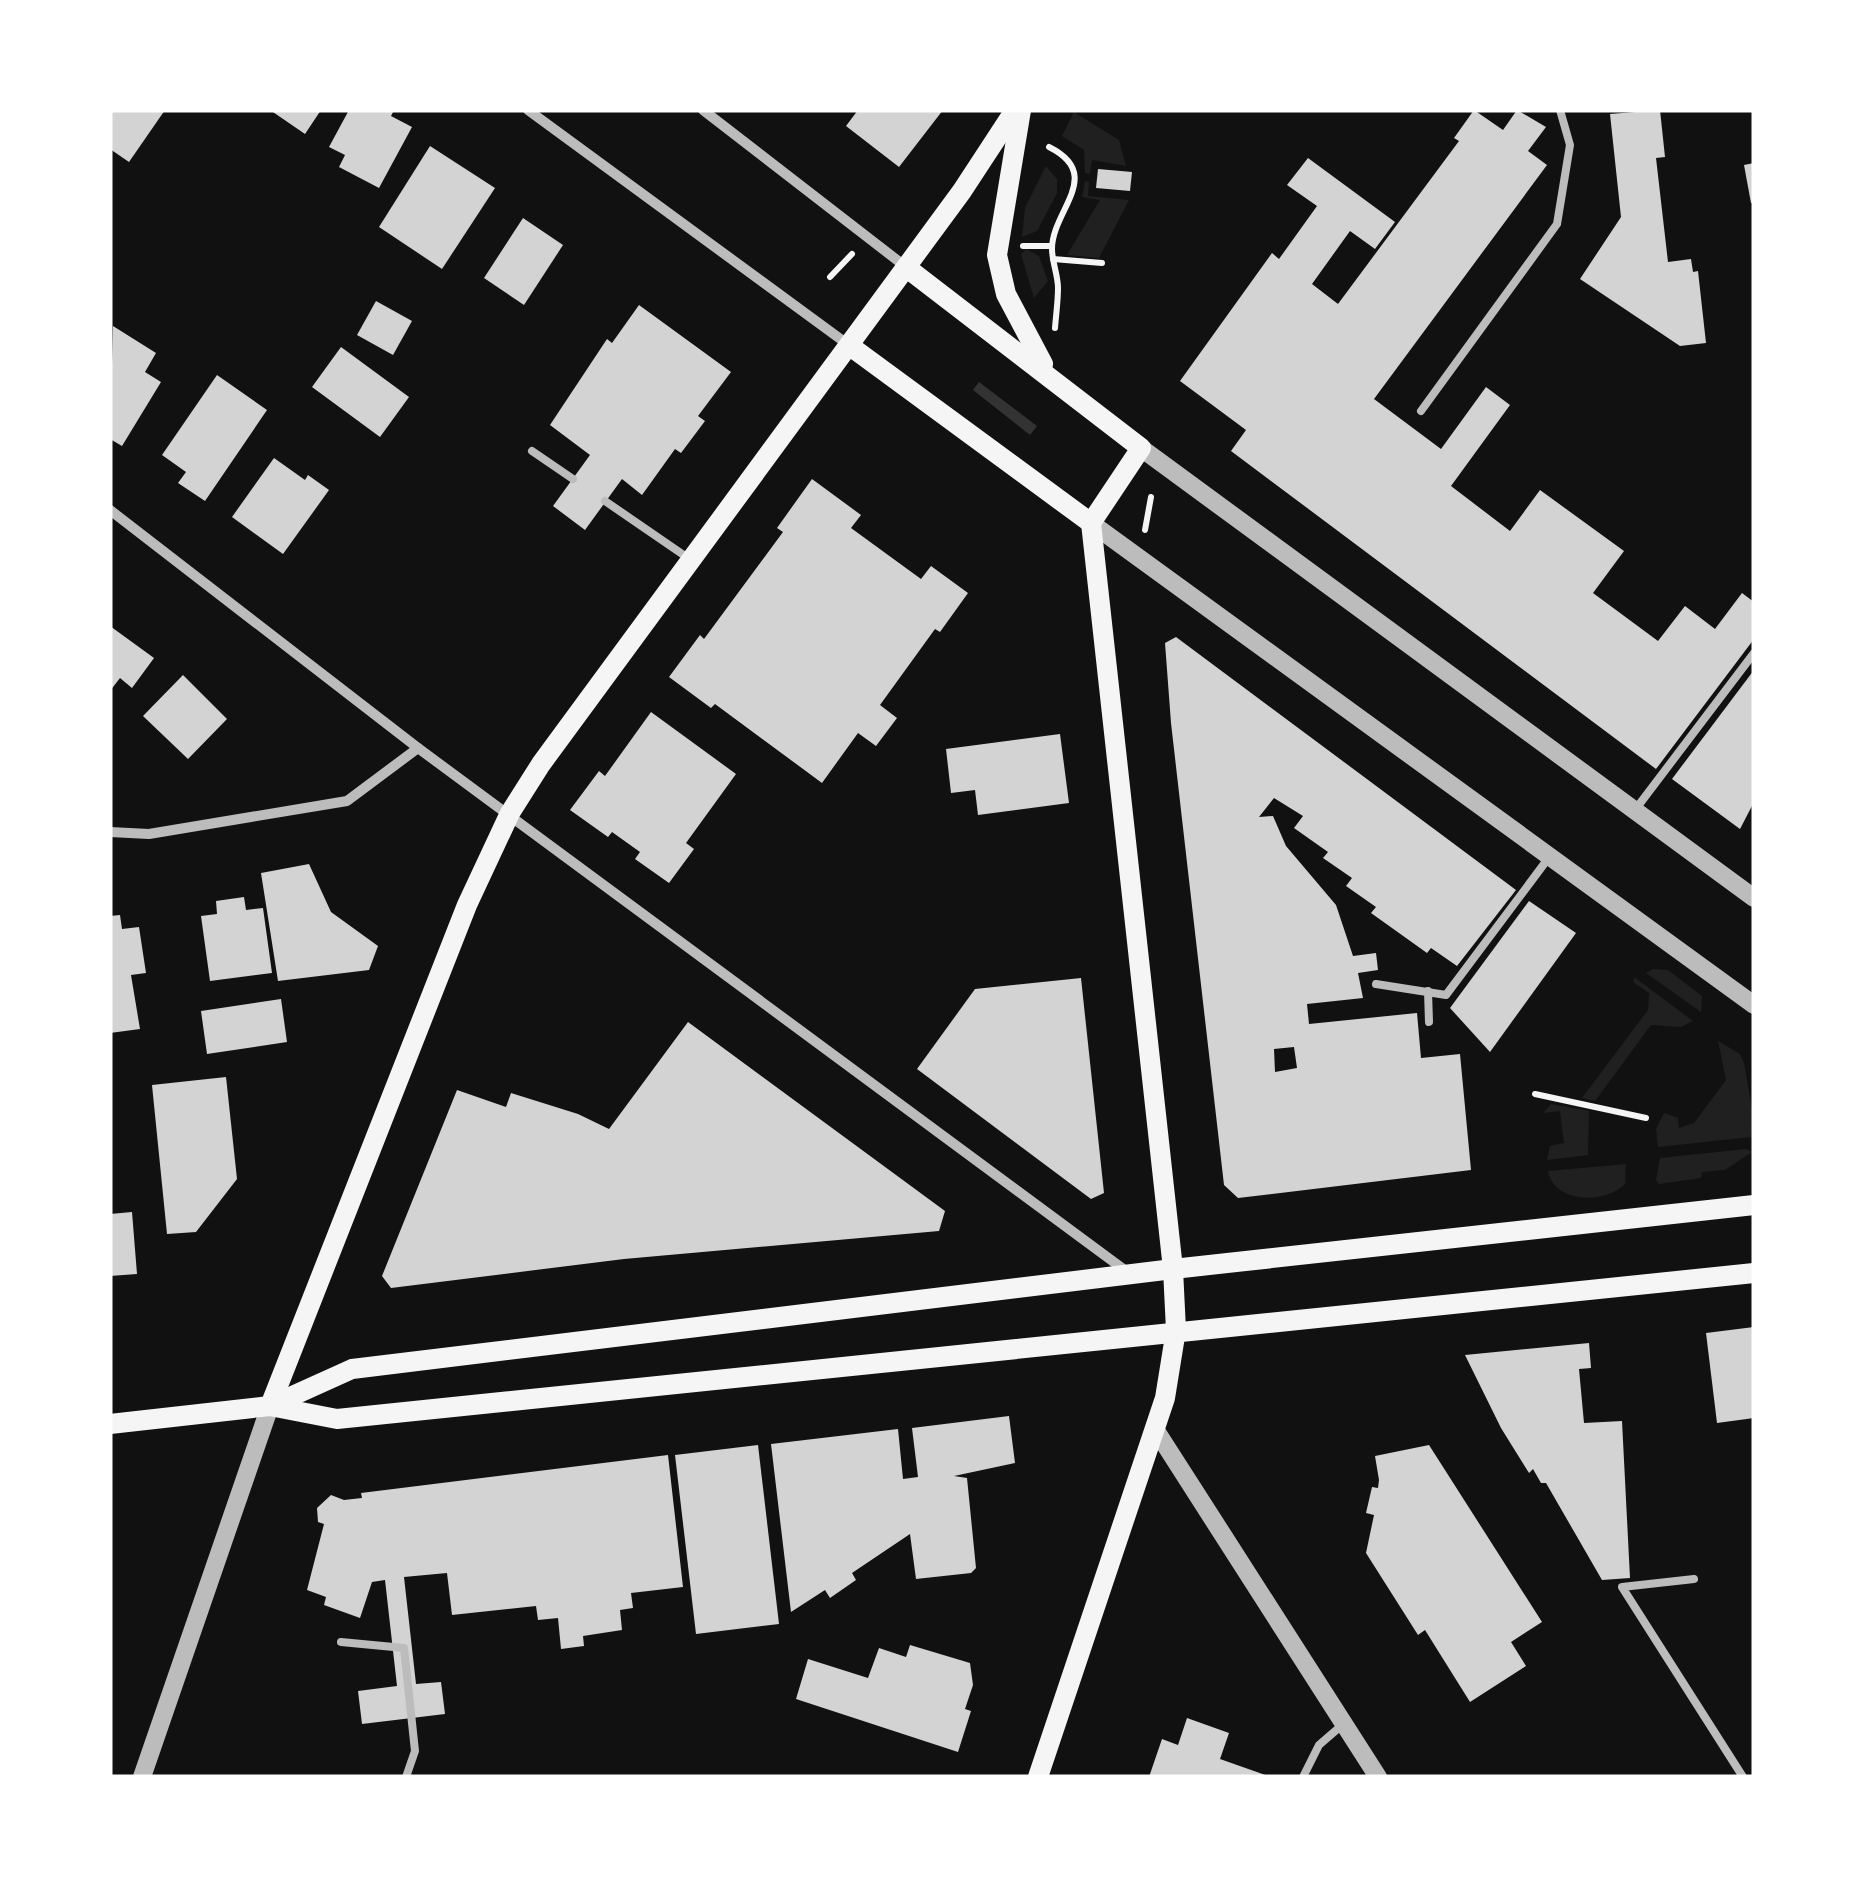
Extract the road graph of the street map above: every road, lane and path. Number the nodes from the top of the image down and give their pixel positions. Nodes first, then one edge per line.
1 (528, 110) edge
2 (703, 110) edge
3 (1018, 110) edge
4 (1560, 110) edge
5 (1048, 147) dead end
6 (852, 254) dead end
7 (1054, 259) junction
8 (1102, 263) dead end
9 (906, 268) junction
10 (830, 277) dead end
11 (1054, 332) dead end
12 (850, 346) junction
13 (1050, 374) junction
14 (1422, 412) dead end
15 (1141, 448) junction
16 (532, 451) dead end
17 (573, 479) dead end
18 (1150, 497) dead end
19 (605, 501) dead end
20 (110, 510) edge
21 (1092, 522) junction
22 (1144, 535) dead end
23 (692, 561) junction
24 (1754, 654) edge
25 (418, 748) junction
26 (1635, 810) junction
27 (510, 813) junction
28 (110, 832) edge
29 (1550, 856) junction
30 (1754, 898) edge
31 (1376, 984) dead end
32 (1428, 992) junction
33 (1754, 1005) edge
34 (1429, 1022) dead end
35 (1535, 1094) dead end
36 (1646, 1118) dead end
37 (1754, 1205) edge
38 (1174, 1269) junction
39 (1754, 1273) edge
40 (1130, 1274) junction
41 (1176, 1330) junction
42 (270, 1406) junction
43 (110, 1424) edge
44 (1154, 1430) junction
45 (1694, 1579) dead end
46 (340, 1642) dead end
47 (1344, 1723) junction
48 (142, 1777) edge
49 (406, 1777) edge
50 (1038, 1777) edge
51 (1302, 1777) edge
52 (1378, 1777) edge
53 (1742, 1777) edge

1 - 12 street
2 - 9 street
3 - 9 main road
3 - 13 main road
4 - 14 lane
5 - 7 path
6 - 10 path
7 - 8 path
7 - 11 path
9 - 12 main road
9 - 13 main road
12 - 21 main road
12 - 23 main road
13 - 15 main road
15 - 21 main road
15 - 26 street
16 - 17 lane
18 - 22 path
19 - 23 lane
20 - 25 street
21 - 29 street
21 - 38 main road
23 - 27 main road
24 - 26 lane
25 - 27 street
25 - 28 street
26 - 30 street
27 - 40 street
27 - 42 main road
29 - 32 lane
29 - 33 street
31 - 32 lane
32 - 34 lane
35 - 36 path
37 - 38 main road
38 - 40 main road
38 - 41 main road
39 - 41 main road
40 - 42 main road
41 - 42 main road
41 - 44 main road
42 - 43 main road
42 - 48 street
44 - 47 street
44 - 50 main road
45 - 53 lane
46 - 49 lane
47 - 51 lane
47 - 52 street

